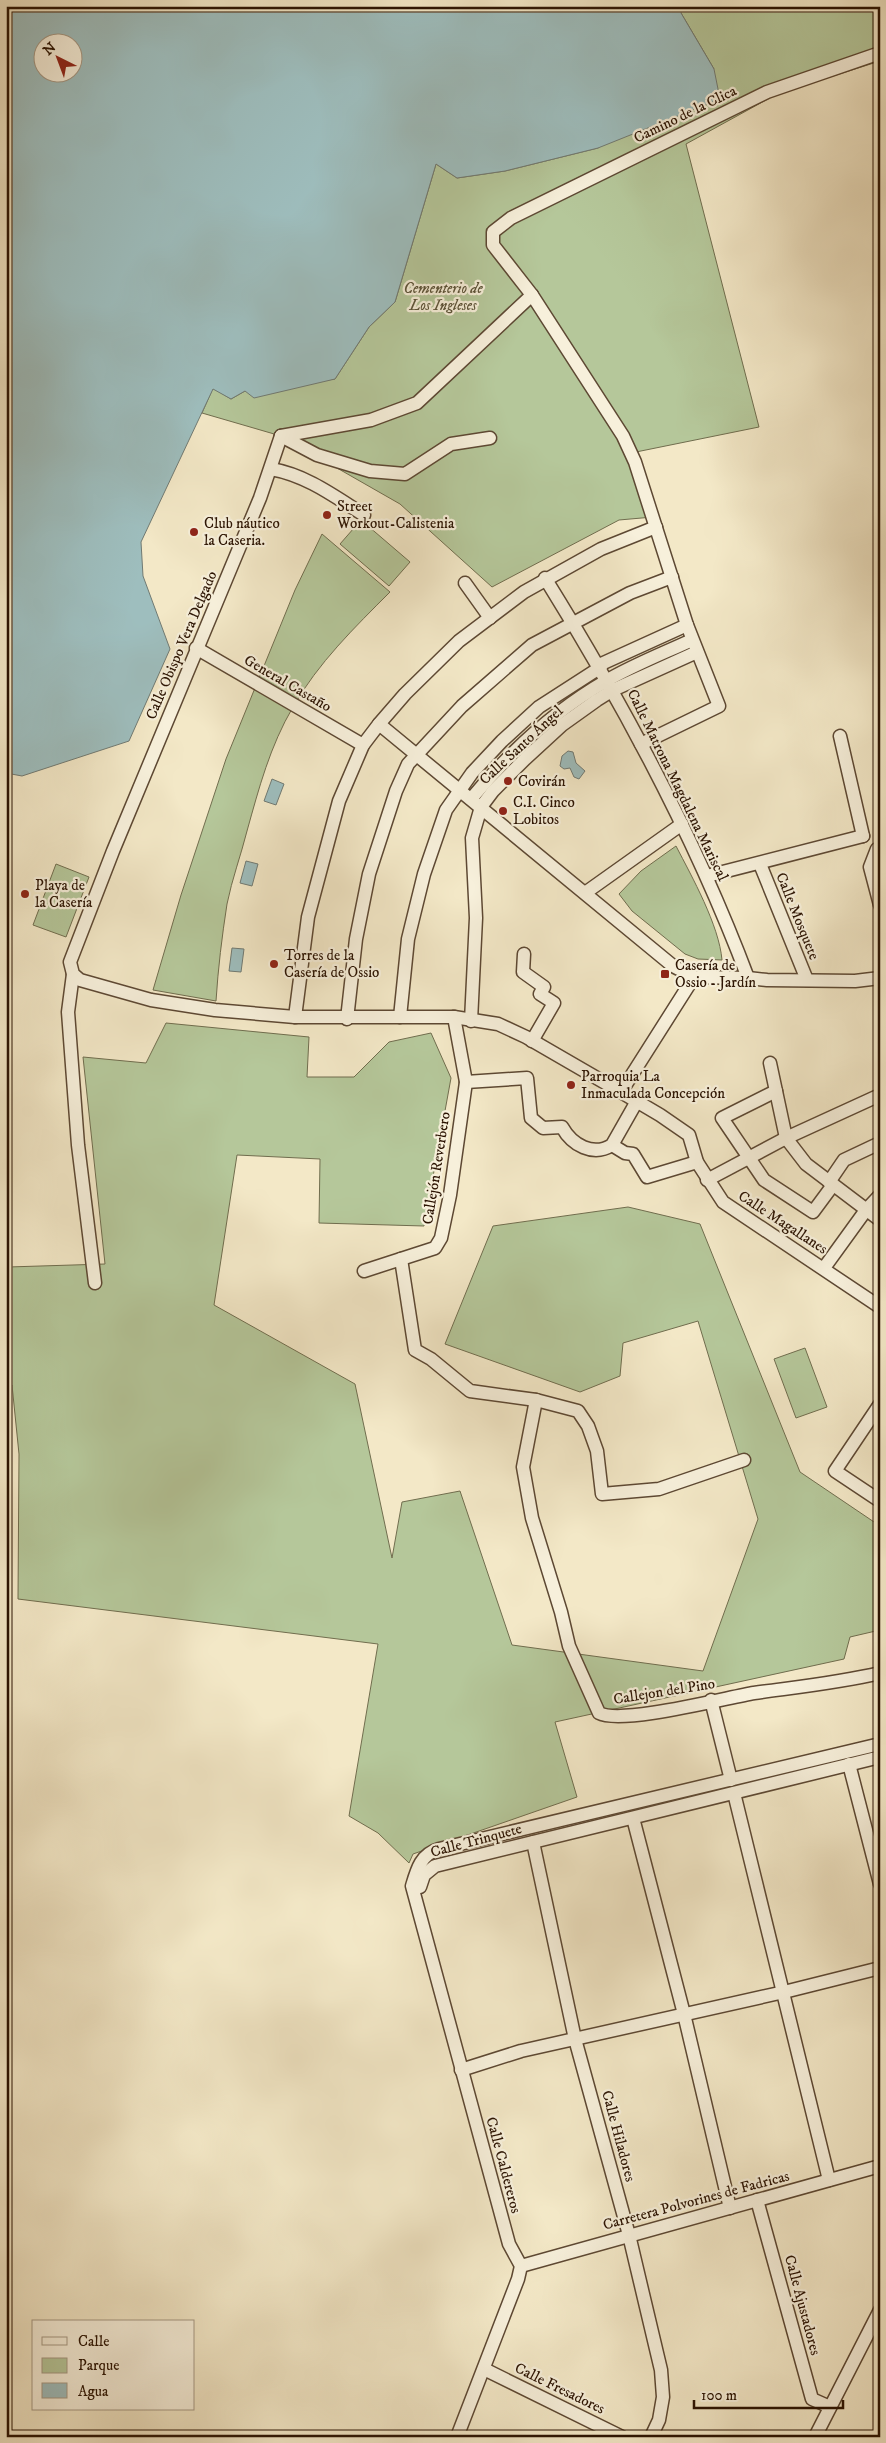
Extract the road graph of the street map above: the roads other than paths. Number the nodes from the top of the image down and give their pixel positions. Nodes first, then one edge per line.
1 (880, 53) edge
2 (532, 296) junction
3 (281, 436) junction
4 (490, 438) dead end
5 (271, 469) junction
6 (364, 515) dead end
7 (656, 527) junction
8 (672, 577) junction
9 (545, 578) junction
10 (465, 583) dead end
11 (490, 618) junction
12 (574, 625) junction
13 (687, 625) junction
14 (695, 646) junction
15 (196, 648) junction
16 (600, 666) junction
17 (610, 685) junction
18 (379, 724) junction
19 (840, 736) dead end
20 (642, 744) junction
21 (363, 746) junction
22 (418, 755) junction
23 (459, 789) junction
24 (476, 803) junction
25 (682, 824) junction
26 (863, 836) junction
27 (878, 851) edge
28 (760, 864) junction
29 (707, 876) junction
30 (585, 893) junction
31 (880, 905) edge
32 (524, 954) dead end
33 (73, 974) junction
34 (694, 977) junction
35 (748, 978) junction
36 (880, 978) edge
37 (807, 980) junction
38 (400, 1017) junction
39 (454, 1017) junction
40 (296, 1018) junction
41 (347, 1019) junction
42 (471, 1020) junction
43 (532, 1041) junction
44 (770, 1063) dead end
45 (466, 1082) junction
46 (776, 1091) junction
47 (621, 1092) junction
48 (880, 1095) edge
49 (637, 1101) junction
50 (786, 1138) junction
51 (880, 1143) edge
52 (612, 1144) junction
53 (750, 1158) junction
54 (697, 1162) junction
55 (708, 1180) junction
56 (831, 1183) junction
57 (880, 1196) edge
58 (866, 1210) junction
59 (880, 1220) edge
60 (401, 1259) junction
61 (824, 1268) junction
62 (364, 1271) dead end
63 (95, 1283) dead end
64 (880, 1306) edge
65 (536, 1400) junction
66 (880, 1404) edge
67 (744, 1460) dead end
68 (879, 1500) edge
69 (880, 1673) edge
70 (711, 1700) junction
71 (880, 1744) edge
72 (880, 1757) edge
73 (849, 1764) junction
74 (731, 1780) junction
75 (734, 1793) junction
76 (633, 1818) junction
77 (532, 1842) junction
78 (880, 1884) edge
79 (416, 1894) junction
80 (880, 1968) edge
81 (784, 1992) junction
82 (684, 2014) junction
83 (575, 2039) junction
84 (461, 2070) junction
85 (880, 2166) edge
86 (829, 2180) junction
87 (757, 2200) junction
88 (730, 2208) junction
89 (629, 2235) junction
90 (521, 2266) junction
91 (880, 2310) edge
92 (484, 2368) junction
93 (830, 2406) junction
94 (457, 2437) edge
95 (622, 2437) edge
96 (651, 2437) edge
97 (815, 2437) edge

1 - 2 street, Camino de la Clica
2 - 3 street
2 - 7 street
3 - 4 street
3 - 5 street, Calle Obispo Vera Delgado
5 - 6 street
5 - 15 street, Calle Obispo Vera Delgado
7 - 8 street
7 - 9 street
8 - 12 street
8 - 13 street
9 - 11 street
9 - 12 street, Calle Matrona Magdalena Mariscal
10 - 11 street
11 - 18 street
12 - 16 street, Calle Matrona Magdalena Mariscal
12 - 22 street
13 - 14 street
13 - 16 street, Calle Santo Ángel
14 - 17 street, Calle Santo Ángel
14 - 20 street
15 - 21 street, General Castaño
15 - 33 street, Calle Obispo Vera Delgado
16 - 17 street, Calle Matrona Magdalena Mariscal
16 - 23 street, Calle Santo Ángel
17 - 20 street, Calle Matrona Magdalena Mariscal
17 - 24 street, Calle Santo Ángel
18 - 21 street
18 - 22 street
19 - 26 street
20 - 25 street, Calle Matrona Magdalena Mariscal
21 - 40 street
22 - 23 street
22 - 41 street
23 - 24 street
23 - 38 street, Calle Santo Ángel
24 - 30 street
24 - 42 street, Calle Santo Ángel
25 - 29 street, Calle Matrona Magdalena Mariscal
25 - 30 street
26 - 27 street
26 - 28 street
27 - 31 street
28 - 29 street
28 - 37 street, Calle Mosquete
29 - 35 street, Calle Matrona Magdalena Mariscal
30 - 34 street
32 - 43 street
33 - 40 street
33 - 63 street, Calle Obispo Vera Delgado
34 - 35 street
34 - 47 street
35 - 37 street
36 - 37 street
38 - 39 street, Calle Magallanes
38 - 41 street
39 - 42 street, Calle Magallanes
39 - 45 street, Callejón Reverbero
40 - 41 street
42 - 43 street, Calle Magallanes
43 - 47 street, Calle Magallanes
44 - 46 street
45 - 52 street
45 - 60 street, Callejón Reverbero
46 - 50 street
46 - 53 street
47 - 49 street, Calle Magallanes
48 - 50 street
49 - 52 street
49 - 54 street, Calle Magallanes
50 - 53 street
50 - 56 street
51 - 56 street
52 - 54 street
53 - 55 street
53 - 56 street
54 - 55 street, Calle Magallanes
55 - 61 street, Calle Magallanes
56 - 58 street
57 - 58 street
58 - 59 street
58 - 61 street
60 - 62 street, Callejón Reverbero
60 - 65 street
61 - 64 street, Calle Magallanes
65 - 67 street
65 - 70 street, Callejon del Pino
66 - 68 street
69 - 70 street, Callejon del Pino
70 - 74 street
71 - 74 street, Calle Trinquete
72 - 73 street, Calle Trinquete
73 - 75 street, Calle Trinquete
73 - 78 street
74 - 79 street, Calle Trinquete
75 - 76 street, Calle Trinquete
75 - 81 street
76 - 77 street, Calle Trinquete
76 - 82 street
77 - 79 street, Calle Trinquete
77 - 83 street, Calle Hiladores
79 - 84 street, Calle Caldereros
80 - 81 street
81 - 82 street
81 - 86 street
82 - 83 street
82 - 88 street
83 - 84 street
83 - 89 street, Calle Hiladores
84 - 90 street, Calle Caldereros
85 - 86 street, Carretera Polvorines de Fadricas
86 - 87 street, Carretera Polvorines de Fadricas
87 - 88 street, Carretera Polvorines de Fadricas
87 - 93 street, Calle Ajustadores
88 - 89 street, Carretera Polvorines de Fadricas
89 - 90 street, Carretera Polvorines de Fadricas
89 - 96 street, Calle Hiladores
90 - 92 street
91 - 93 street
92 - 94 street
92 - 95 street, Calle Fresadores
93 - 97 street

